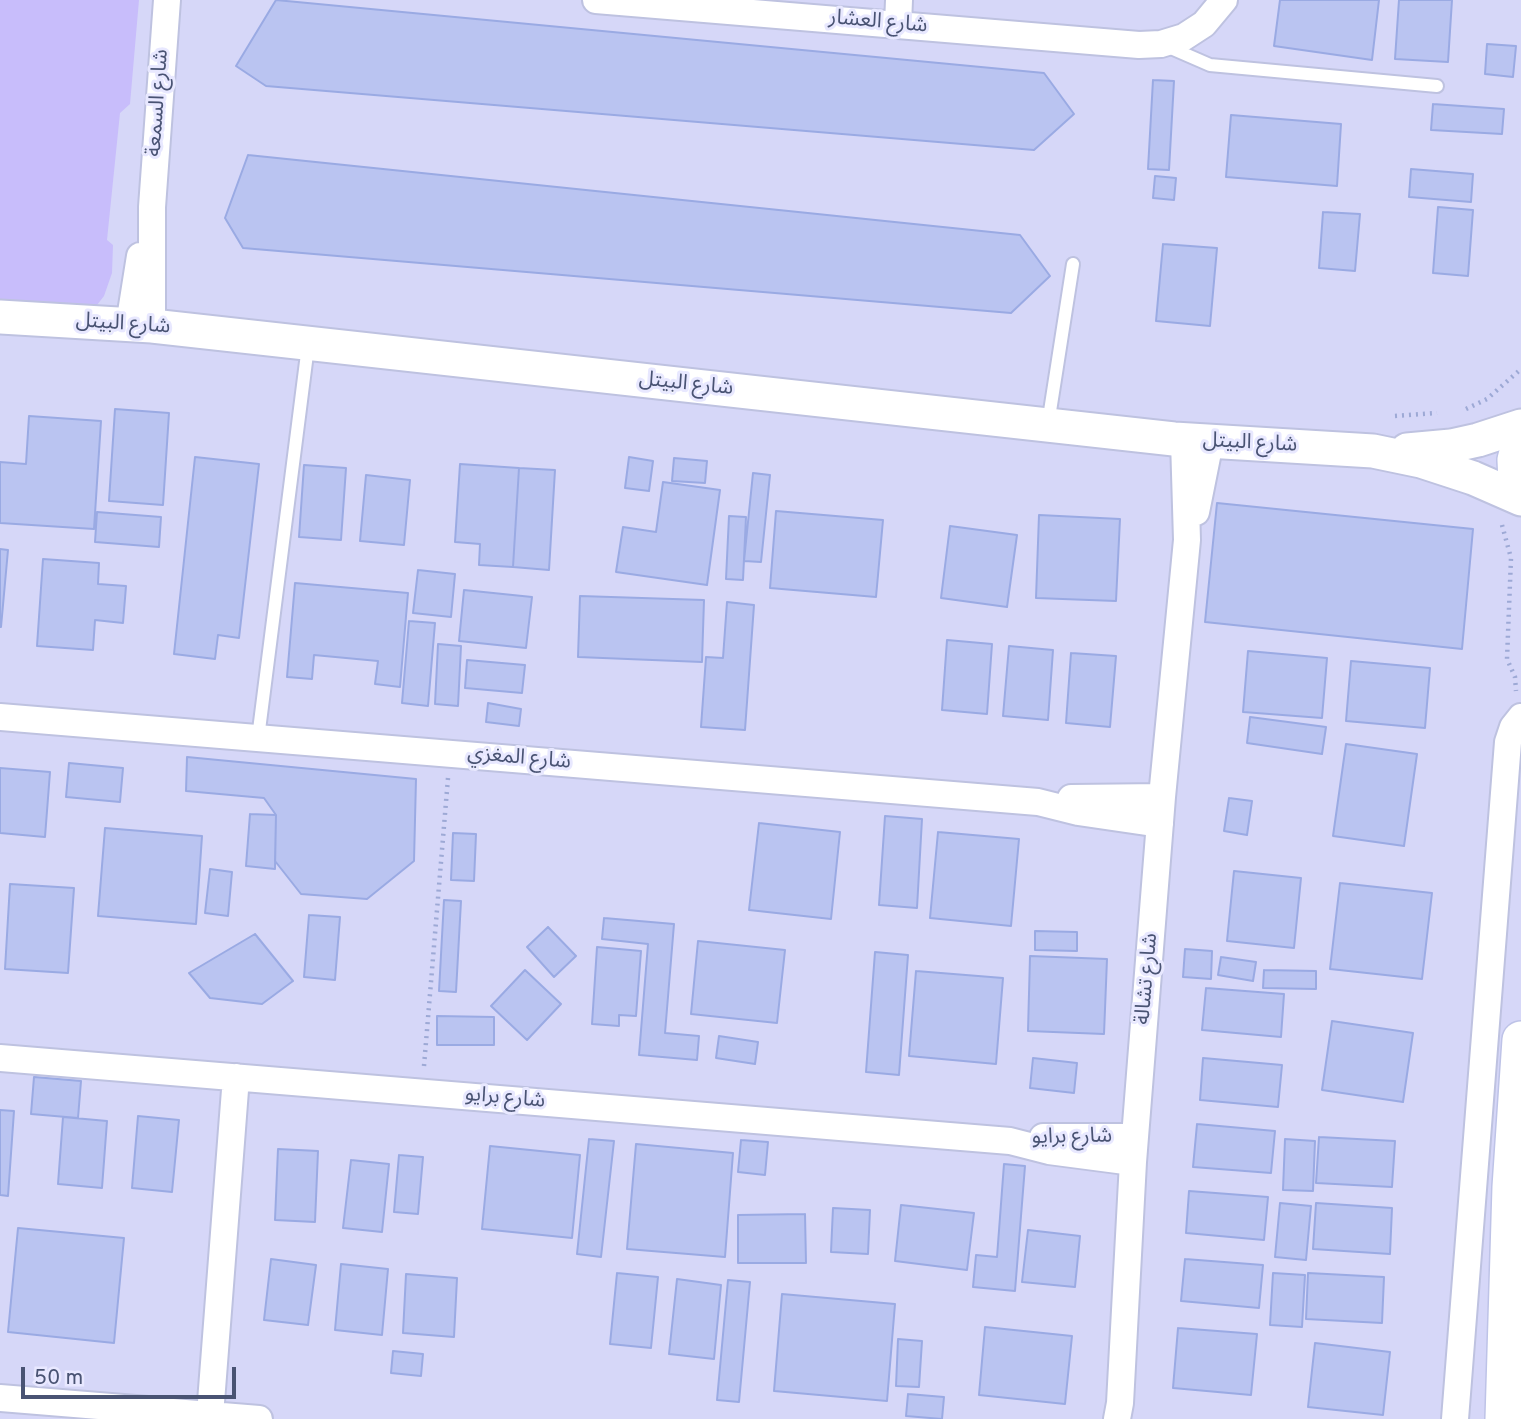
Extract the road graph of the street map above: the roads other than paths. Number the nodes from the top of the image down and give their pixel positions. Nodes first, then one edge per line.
1 (167, 0) edge
2 (596, 0) edge
3 (1224, 0) edge
4 (888, 12) edge
5 (1161, 44) junction
6 (1437, 86) dead end
7 (1073, 264) dead end
8 (0, 317) edge
9 (141, 325) junction
10 (308, 343) junction
11 (1048, 425) junction
12 (1521, 426) edge
13 (1197, 441) junction
14 (1521, 441) edge
15 (1373, 451) junction
16 (1521, 496) edge
17 (0, 717) edge
18 (1521, 717) edge
19 (258, 738) junction
20 (1162, 797) junction
21 (1038, 802) junction
22 (1160, 824) junction
23 (1521, 1040) edge
24 (0, 1058) edge
25 (236, 1077) junction
26 (1134, 1150) junction
27 (0, 1398) edge
28 (210, 1415) junction
29 (259, 1419) edge
30 (1116, 1419) edge
31 (1455, 1419) edge
32 (1504, 1419) edge

1 - 9 street, شارع السمعة
2 - 4 street, شارع العشار
3 - 5 street
4 - 5 street, شارع العشار
5 - 6 lane
7 - 11 lane
8 - 9 street, شارع البيتل
9 - 10 street, شارع البيتل
10 - 11 street, شارع البيتل
10 - 19 lane
11 - 13 street, شارع البيتل
12 - 15 street, شارع البيتل
13 - 15 street, شارع البيتل
13 - 20 street, شارع تشالة
14 - 16 main road
15 - 16 street, شارع البيتل
17 - 19 street, شارع المغزي
18 - 31 street
19 - 21 street, شارع المغزي
20 - 21 street, شارع المغزي
20 - 22 street, شارع تشالة
21 - 22 street, شارع المغزي
22 - 26 street, شارع تشالة
23 - 32 main road
24 - 25 street, شارع برايو
25 - 26 street, شارع برايو
25 - 28 street
26 - 30 street, شارع تشالة
27 - 28 street
28 - 29 street

